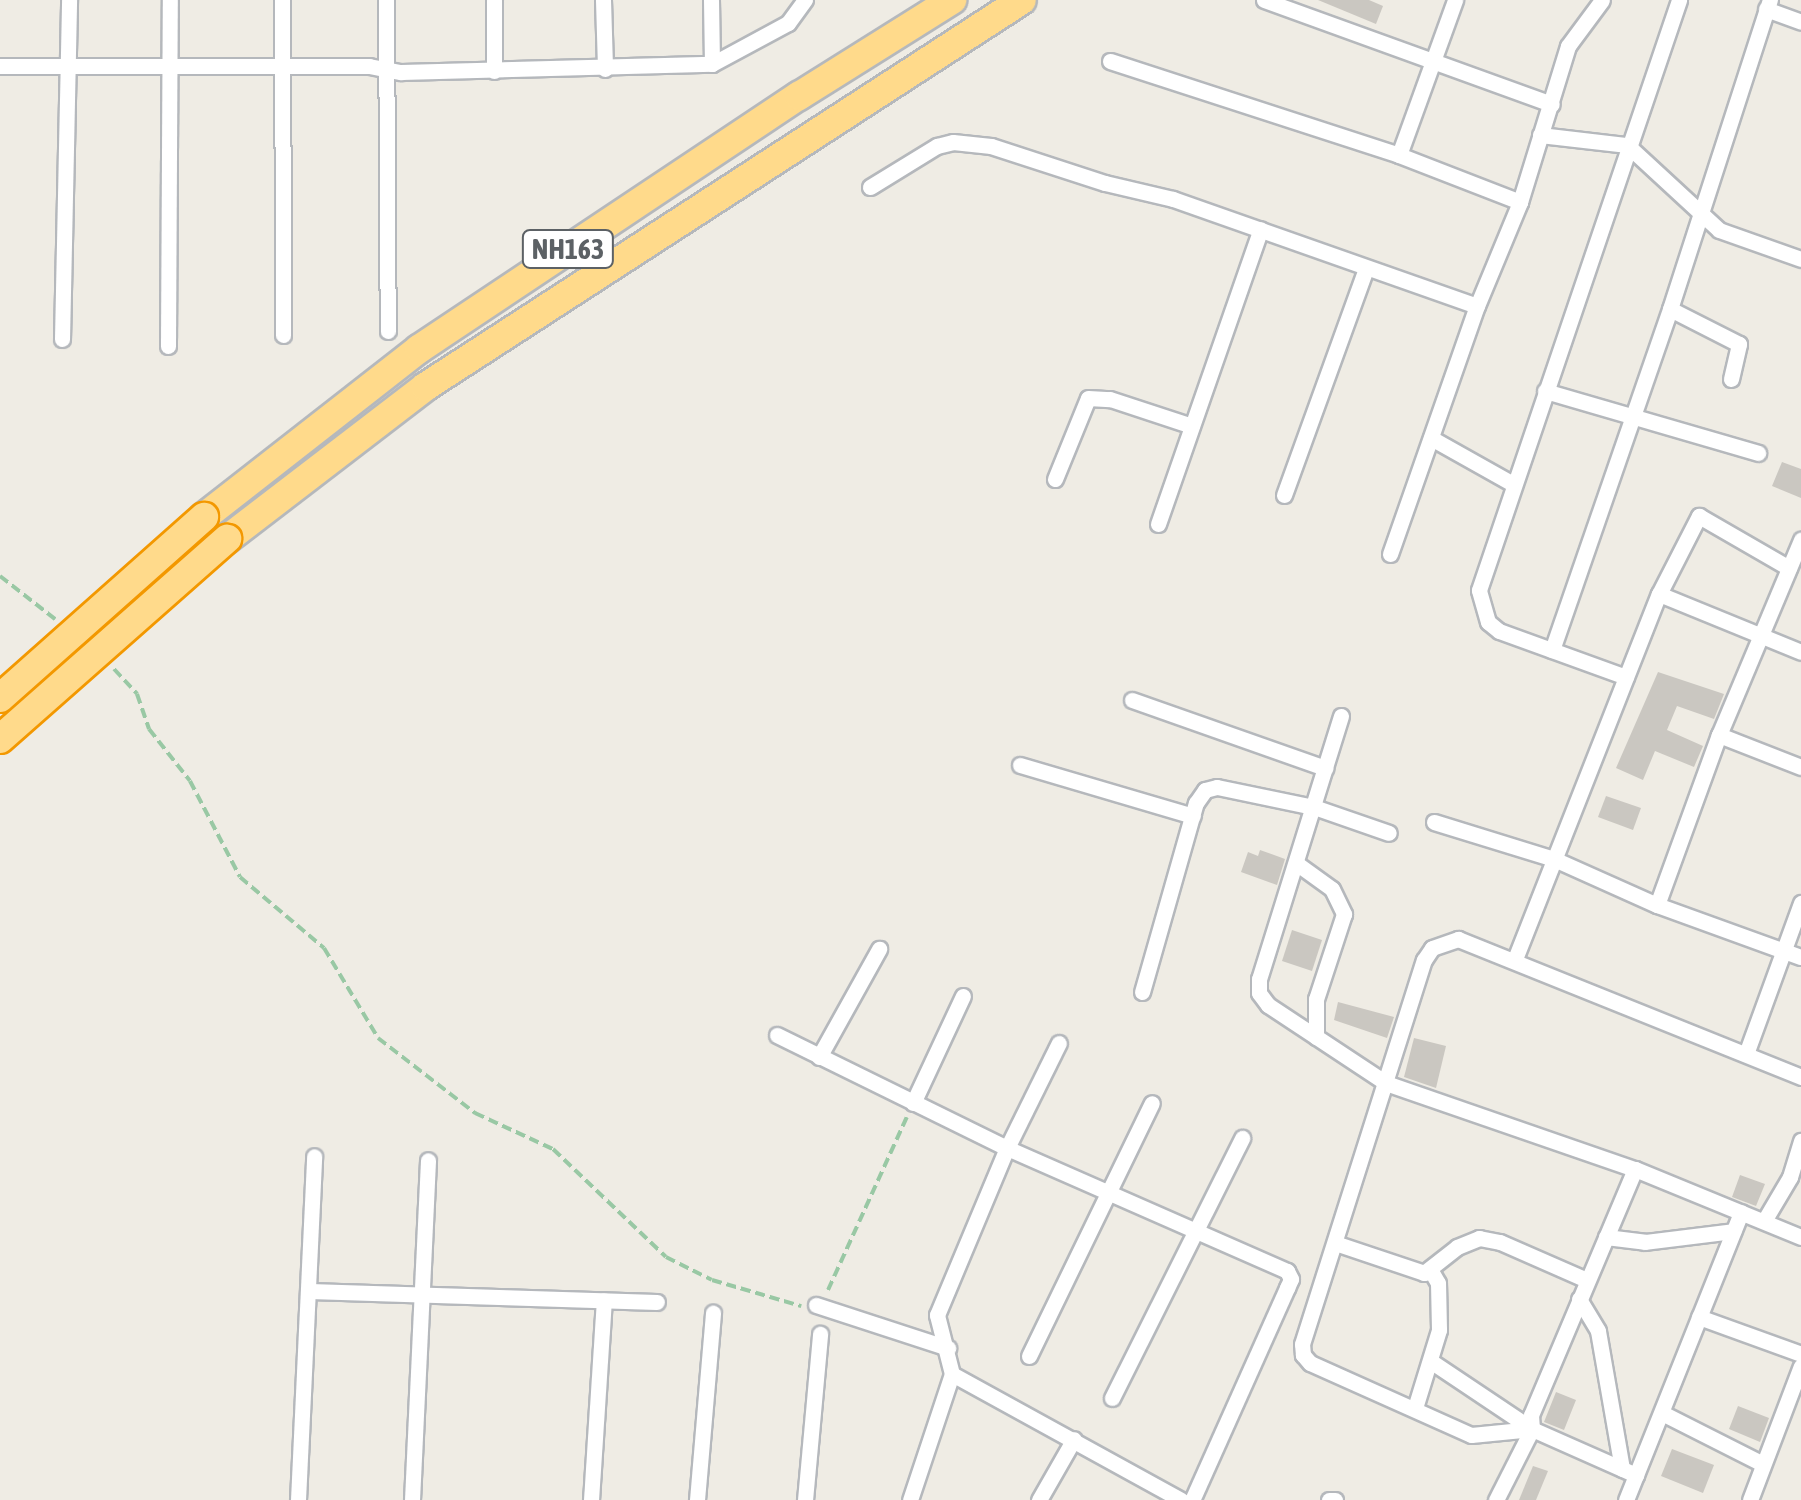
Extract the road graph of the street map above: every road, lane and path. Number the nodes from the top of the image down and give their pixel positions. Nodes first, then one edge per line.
1 (69, 0) edge
2 (170, 0) edge
3 (282, 0) edge
4 (386, 0) edge
5 (494, 0) edge
6 (604, 0) edge
7 (711, 0) edge
8 (805, 0) edge
9 (1022, 0) edge
10 (1264, 0) edge
11 (1455, 0) edge
12 (1602, 0) edge
13 (1679, 0) edge
14 (950, 2) edge
15 (1768, 4) edge
16 (1801, 22) edge
17 (1110, 61) dead end
18 (1435, 63) junction
19 (712, 64) junction
20 (0, 66) edge
21 (170, 67) junction
22 (282, 67) junction
23 (69, 68) junction
24 (387, 69) junction
25 (605, 69) junction
26 (494, 71) junction
27 (1552, 104) junction
28 (1540, 135) junction
29 (1627, 145) junction
30 (1399, 155) junction
31 (870, 187) dead end
32 (1520, 202) junction
33 (1697, 214) junction
34 (1260, 229) junction
35 (1801, 259) edge
36 (1366, 268) junction
37 (1478, 306) junction
38 (1670, 309) junction
39 (388, 330) dead end
40 (282, 335) dead end
41 (62, 339) dead end
42 (168, 346) dead end
43 (1731, 380) dead end
44 (1545, 391) junction
45 (1633, 416) junction
46 (1192, 426) junction
47 (1431, 438) junction
48 (1758, 452) dead end
49 (1056, 479) dead end
50 (1513, 484) junction
51 (1284, 495) dead end
52 (1158, 524) dead end
53 (1801, 540) edge
54 (1390, 554) dead end
55 (1789, 568) junction
56 (0, 576) edge
57 (1660, 594) junction
58 (60, 624) dead end
59 (1760, 635) junction
60 (1552, 650) junction
61 (1801, 652) edge
62 (112, 668) dead end
63 (1626, 677) junction
64 (0, 698) edge
65 (1132, 700) dead end
66 (1341, 716) dead end
67 (1720, 735) junction
68 (0, 740) edge
69 (1020, 765) dead end
70 (1801, 767) edge
71 (1325, 768) junction
72 (1314, 808) junction
73 (1192, 816) junction
74 (1434, 822) dead end
75 (1389, 833) dead end
76 (1554, 859) junction
77 (1296, 863) junction
78 (1801, 903) edge
79 (1657, 905) junction
80 (879, 949) dead end
81 (1783, 953) junction
82 (1801, 957) edge
83 (1515, 960) junction
84 (1142, 992) dead end
85 (964, 996) dead end
86 (776, 1036) dead end
87 (1316, 1037) junction
88 (1059, 1043) dead end
89 (1746, 1054) junction
90 (820, 1057) junction
91 (1801, 1078) edge
92 (1386, 1083) junction
93 (913, 1103) junction
94 (1152, 1104) dead end
95 (1242, 1138) dead end
96 (1801, 1141) edge
97 (1007, 1148) junction
98 (314, 1156) dead end
99 (428, 1160) dead end
100 (1635, 1169) junction
101 (1106, 1191) junction
102 (1741, 1212) junction
103 (1764, 1222) junction
104 (1196, 1231) junction
105 (1733, 1231) junction
106 (1801, 1236) edge
107 (1606, 1237) junction
108 (1335, 1243) junction
109 (1430, 1271) junction
110 (1291, 1279) junction
111 (1587, 1280) junction
112 (1321, 1286) junction
113 (310, 1291) junction
114 (422, 1294) junction
115 (1579, 1299) junction
116 (604, 1300) junction
117 (657, 1302) dead end
118 (816, 1305) junction
119 (713, 1313) dead end
120 (1699, 1317) junction
121 (820, 1334) dead end
122 (948, 1348) junction
123 (1801, 1354) edge
124 (1029, 1356) dead end
125 (1432, 1362) junction
126 (1801, 1366) edge
127 (952, 1374) junction
128 (1112, 1398) dead end
129 (1414, 1408) junction
130 (1662, 1412) junction
131 (1532, 1429) junction
132 (1074, 1439) junction
133 (1763, 1464) junction
134 (1629, 1472) junction
135 (298, 1500) edge
136 (412, 1500) edge
137 (590, 1500) edge
138 (697, 1500) edge
139 (805, 1500) edge
140 (910, 1500) edge
141 (1038, 1500) edge
142 (1181, 1500) edge
143 (1192, 1500) edge
144 (1496, 1500) edge
145 (1626, 1500) edge
146 (1750, 1500) edge

1 - 23 street
2 - 21 street
3 - 22 street
4 - 24 street
5 - 26 street
6 - 25 street
7 - 19 street
8 - 19 street
9 - 68 highway, NH163, bridge
10 - 18 street
11 - 18 street
12 - 27 street
13 - 29 street
14 - 64 highway, NH163, bridge
15 - 16 street
15 - 33 street
17 - 30 street
18 - 27 street
18 - 30 street
19 - 25 street
20 - 23 street
21 - 22 street
21 - 23 street
21 - 42 street
22 - 24 street
22 - 40 street
23 - 41 street
24 - 26 street
24 - 39 street
25 - 26 street
27 - 28 street
28 - 29 street
28 - 32 street
29 - 33 street
29 - 44 street
30 - 32 street
31 - 34 street
32 - 37 street
33 - 35 street
33 - 38 street
34 - 36 street
34 - 46 street
36 - 37 street
36 - 51 street
37 - 47 street
38 - 43 street
38 - 45 street
44 - 45 street
44 - 50 street
45 - 48 street
45 - 60 street
46 - 49 street
46 - 52 street
47 - 50 street
47 - 54 street
50 - 60 street
53 - 55 street
55 - 57 street
55 - 59 street
56 - 58 path
57 - 59 street
57 - 63 street
59 - 61 street
59 - 67 street
60 - 63 street
62 - 118 path
63 - 76 street
65 - 71 street
66 - 71 street
67 - 70 street
67 - 79 street
69 - 73 street
71 - 72 street
72 - 73 street
72 - 75 street
72 - 77 street
73 - 84 street
74 - 76 street
76 - 79 street
76 - 83 street
77 - 87 street
77 - 87 street
78 - 81 street
79 - 81 street
80 - 90 street
81 - 82 street
81 - 89 street
83 - 89 street
83 - 92 street
85 - 93 street
86 - 90 street
87 - 92 street
88 - 97 street
89 - 91 street
90 - 93 street
92 - 100 street
92 - 108 street
93 - 97 street
93 - 118 path
94 - 101 street
95 - 104 street
96 - 103 street
97 - 101 street
97 - 122 street
98 - 113 street
99 - 114 street
100 - 102 street
100 - 107 street
101 - 104 street
101 - 124 street
102 - 103 street
102 - 105 street
103 - 106 street
104 - 110 street
104 - 128 street
105 - 107 street
105 - 120 street
107 - 111 street
108 - 109 street
108 - 112 street
109 - 111 street
109 - 125 street
110 - 112 street
110 - 143 street
111 - 115 street
112 - 129 street
113 - 114 street
113 - 135 street
114 - 116 street
114 - 136 street
115 - 131 street
115 - 134 street
116 - 117 street
116 - 137 street
118 - 122 street
119 - 138 street
120 - 123 street
120 - 130 street
121 - 139 street
122 - 127 street
125 - 129 street
125 - 131 street
126 - 133 street
127 - 132 street
127 - 140 street
129 - 131 street
130 - 133 street
130 - 134 street
131 - 134 street
131 - 144 street
132 - 141 street
132 - 142 street
133 - 146 street
134 - 145 street

